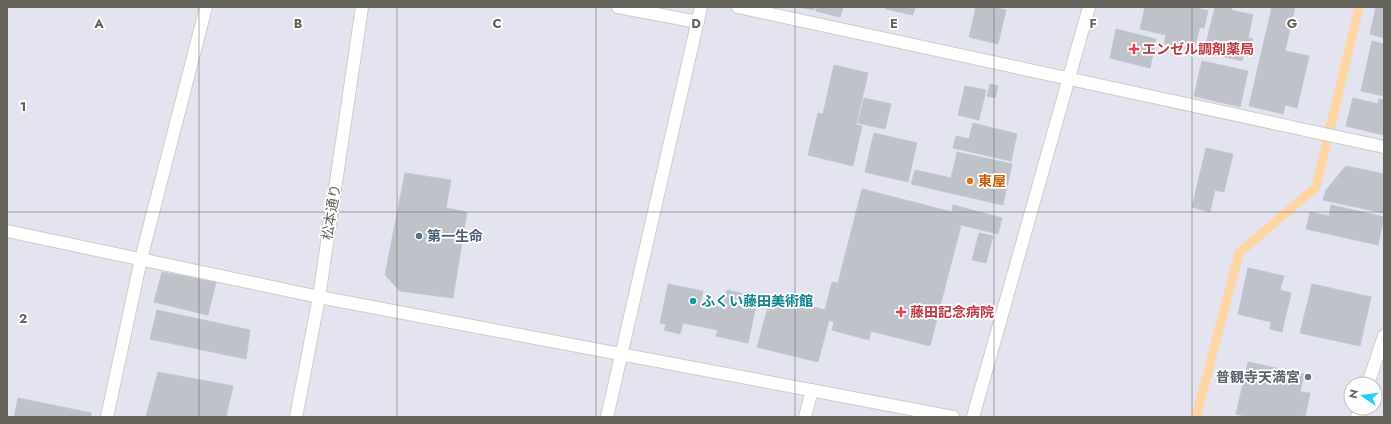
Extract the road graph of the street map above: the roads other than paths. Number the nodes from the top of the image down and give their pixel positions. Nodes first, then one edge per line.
1 (206, 7) edge
2 (362, 7) edge
3 (618, 7) edge
4 (701, 7) edge
5 (738, 7) edge
6 (1089, 7) edge
7 (698, 22) junction
8 (1070, 80) junction
9 (1384, 148) edge
10 (7, 231) edge
11 (141, 259) junction
12 (319, 297) junction
13 (1383, 342) edge
14 (621, 354) junction
15 (1371, 376) edge
16 (812, 390) junction
17 (108, 417) edge
18 (296, 417) edge
19 (607, 417) edge
20 (804, 417) edge
21 (953, 417) edge
22 (973, 417) edge

1 - 11 street
2 - 12 street, 松本通り
3 - 7 street
4 - 7 street
5 - 8 street
6 - 8 street
7 - 14 street
8 - 9 street
8 - 22 street
10 - 11 street
11 - 12 street
11 - 17 street
12 - 14 street
12 - 18 street, 松本通り
13 - 15 street
14 - 16 street
14 - 19 street
16 - 20 street
16 - 21 street

